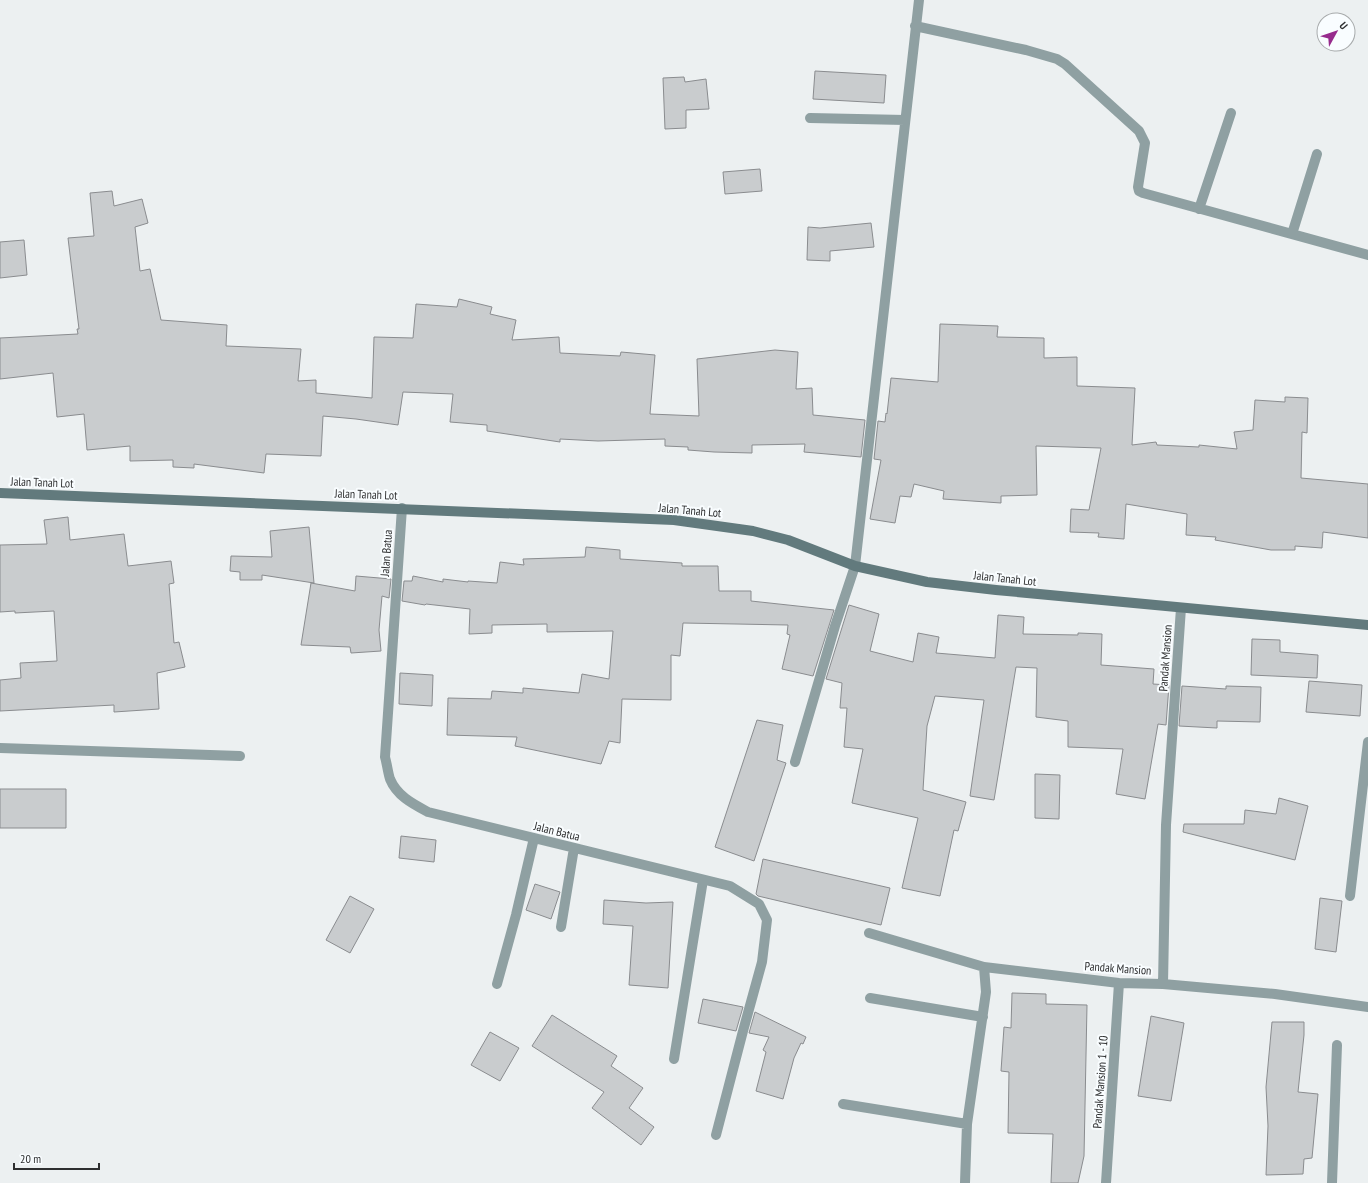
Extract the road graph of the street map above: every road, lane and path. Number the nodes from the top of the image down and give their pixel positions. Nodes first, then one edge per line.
1 (919, 0) edge
2 (915, 26) junction
3 (1231, 113) dead end
4 (810, 118) dead end
5 (905, 120) junction
6 (1317, 154) dead end
7 (1199, 209) junction
8 (1292, 234) junction
9 (1368, 255) edge
10 (0, 493) edge
11 (402, 508) junction
12 (855, 566) junction
13 (1181, 608) junction
14 (1368, 625) edge
15 (1368, 742) edge
16 (0, 748) edge
17 (240, 756) dead end
18 (795, 762) dead end
19 (534, 838) junction
20 (574, 848) junction
21 (703, 880) junction
22 (1350, 896) dead end
23 (561, 926) dead end
24 (869, 933) dead end
25 (984, 967) junction
26 (1119, 983) junction
27 (497, 984) dead end
28 (1163, 984) junction
29 (870, 998) dead end
30 (1368, 1007) edge
31 (982, 1017) junction
32 (1337, 1045) dead end
33 (674, 1059) dead end
34 (843, 1104) dead end
35 (967, 1124) junction
36 (716, 1135) dead end
37 (965, 1183) edge
38 (1106, 1183) edge
39 (1332, 1183) edge

1 - 2 street
2 - 5 street
2 - 7 street
3 - 7 street
4 - 5 street
5 - 12 street
6 - 8 street
7 - 8 street
8 - 9 street
10 - 11 main road, Jalan Tanah Lot
11 - 12 main road, Jalan Tanah Lot
11 - 19 street, Jalan Batua
12 - 13 main road, Jalan Tanah Lot
12 - 18 street
13 - 14 main road, Jalan Tanah Lot
13 - 28 street, Pandak Mansion
15 - 22 street
16 - 17 street
19 - 20 street, Jalan Batua
19 - 27 street
20 - 21 street, Jalan Batua
20 - 23 street
21 - 33 street
21 - 36 street, Jalan Batua
24 - 25 street, Pandak Mansion
25 - 26 street, Pandak Mansion
25 - 31 street
26 - 28 street, Pandak Mansion
26 - 38 street, Pandak Mansion 1 - 10
28 - 30 street
29 - 31 street
31 - 35 street
32 - 39 street
34 - 35 street
35 - 37 street

